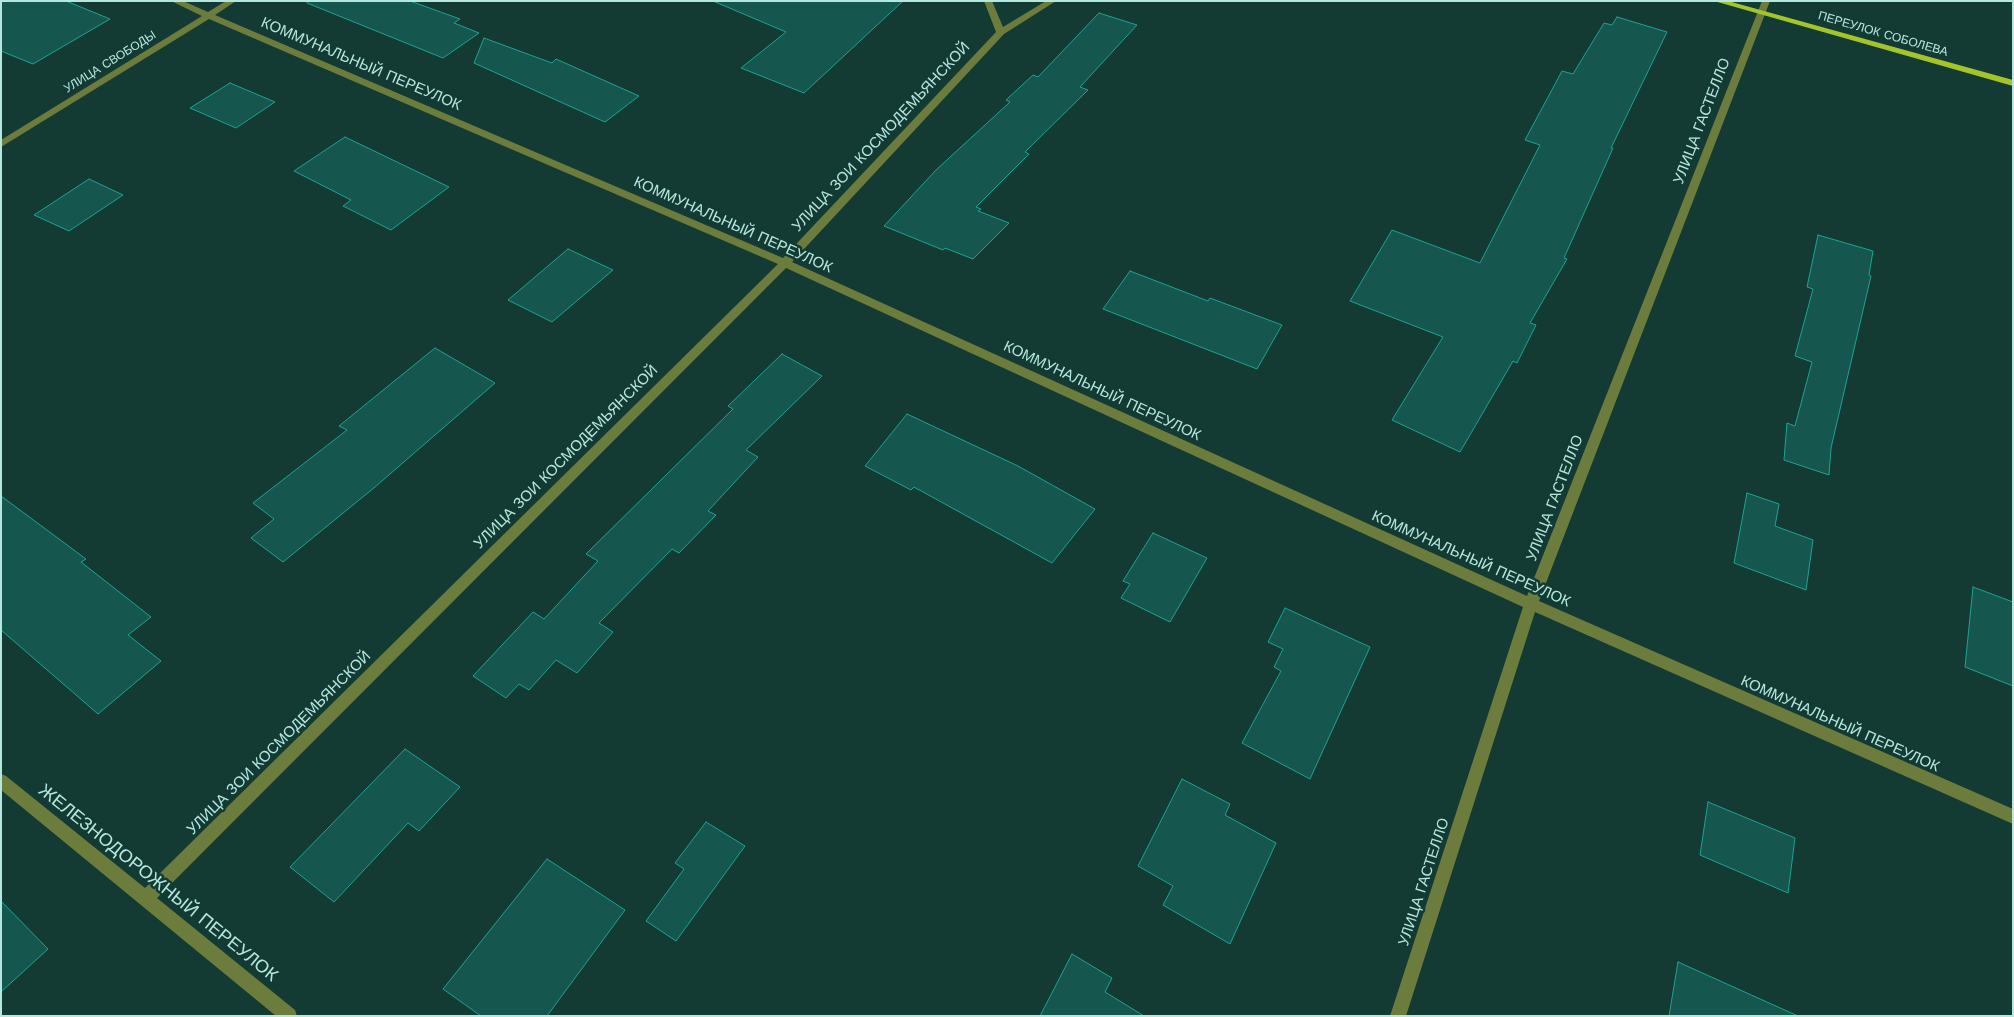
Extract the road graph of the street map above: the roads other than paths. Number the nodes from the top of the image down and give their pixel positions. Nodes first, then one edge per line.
1 (175, 1) edge
2 (232, 1) edge
3 (988, 1) edge
4 (1052, 1) edge
5 (1718, 1) edge
6 (1764, 7) edge
7 (208, 15) junction
8 (1001, 32) junction
9 (2013, 83) edge
10 (1, 144) edge
11 (785, 263) junction
12 (1531, 604) junction
13 (1, 781) edge
14 (2013, 818) edge
15 (146, 898) junction
16 (289, 1016) edge
17 (1398, 1016) edge

1 - 7 street, КОММУНАЛЬНЫЙ ПЕРЕУЛОК
2 - 7 street, УЛИЦА СВОБОДЫ
3 - 8 street
4 - 8 street, УЛИЦА ЗОИ КОСМОДЕМЬЯНСКОЙ
5 - 6 main road, ПЕРЕУЛОК СОБОЛЕВА
6 - 9 main road, ПЕРЕУЛОК СОБОЛЕВА
6 - 12 street, УЛИЦА ГАСТЕЛЛО
7 - 10 street, УЛИЦА СВОБОДЫ
7 - 11 street, КОММУНАЛЬНЫЙ ПЕРЕУЛОК
8 - 11 street, УЛИЦА ЗОИ КОСМОДЕМЬЯНСКОЙ
11 - 12 street, КОММУНАЛЬНЫЙ ПЕРЕУЛОК
11 - 15 street, УЛИЦА ЗОИ КОСМОДЕМЬЯНСКОЙ
12 - 14 street, КОММУНАЛЬНЫЙ ПЕРЕУЛОК
12 - 17 street, УЛИЦА ГАСТЕЛЛО
13 - 15 street, ЖЕЛЕЗНОДОРОЖНЫЙ ПЕРЕУЛОК
15 - 16 street, ЖЕЛЕЗНОДОРОЖНЫЙ ПЕРЕУЛОК

